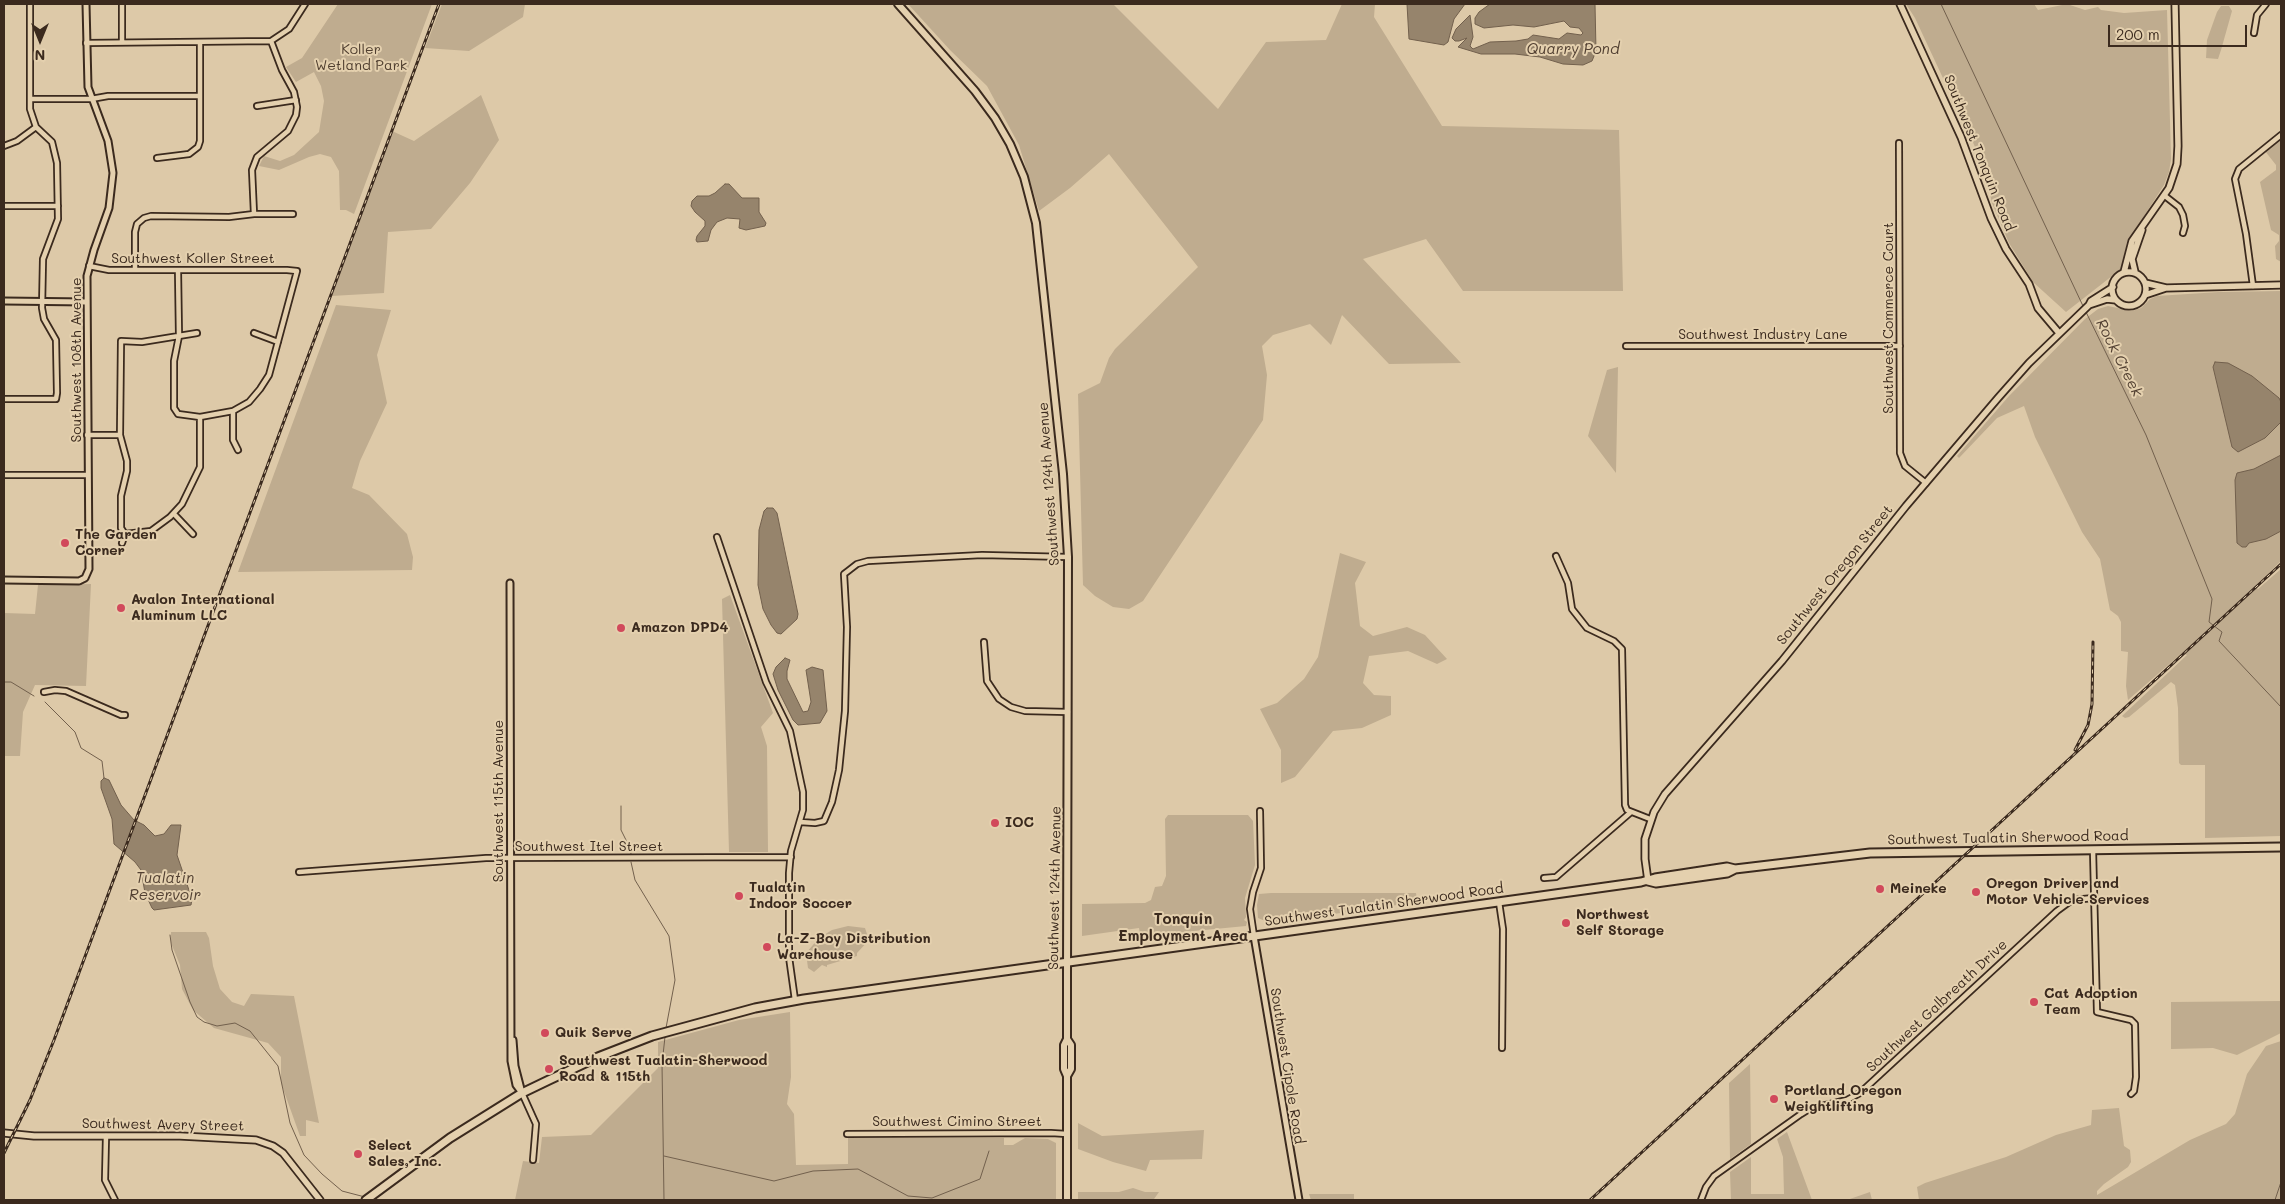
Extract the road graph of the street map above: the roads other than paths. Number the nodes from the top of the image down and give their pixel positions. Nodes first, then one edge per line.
1 (30, 4) edge
2 (86, 4) edge
3 (122, 4) edge
4 (305, 4) edge
5 (898, 4) edge
6 (1900, 4) edge
7 (2175, 4) edge
8 (2266, 4) edge
9 (2254, 33) dead end
10 (271, 41) junction
11 (86, 42) junction
12 (122, 42) junction
13 (200, 42) junction
14 (200, 96) junction
15 (30, 99) junction
16 (91, 99) junction
17 (296, 100) junction
18 (257, 106) dead end
19 (36, 127) junction
20 (2281, 135) edge
21 (1899, 143) dead end
22 (4, 146) edge
23 (157, 158) dead end
24 (2165, 196) junction
25 (4, 206) edge
26 (58, 206) junction
27 (254, 214) junction
28 (293, 214) dead end
29 (2142, 230) junction
30 (2183, 233) dead end
31 (89, 266) junction
32 (135, 270) junction
33 (178, 270) junction
34 (2124, 272) junction
35 (2136, 272) junction
36 (2145, 283) junction
37 (2281, 285) edge
38 (2253, 286) junction
39 (2113, 287) junction
40 (2166, 288) junction
41 (2145, 295) junction
42 (2116, 300) junction
43 (4, 301) edge
44 (42, 302) junction
45 (87, 302) junction
46 (2089, 305) junction
47 (197, 333) dead end
48 (254, 333) dead end
49 (2059, 333) junction
50 (179, 336) junction
51 (278, 342) junction
52 (1626, 346) dead end
53 (1900, 346) junction
54 (4, 399) edge
55 (233, 411) junction
56 (200, 417) junction
57 (87, 435) junction
58 (120, 435) junction
59 (238, 450) dead end
60 (88, 475) junction
61 (4, 476) edge
62 (1926, 483) junction
63 (174, 514) junction
64 (126, 534) junction
65 (193, 534) dead end
66 (718, 537) dead end
67 (122, 543) dead end
68 (1068, 556) junction
69 (1556, 556) dead end
70 (4, 580) edge
71 (510, 583) dead end
72 (984, 642) dead end
73 (44, 692) dead end
74 (1068, 712) junction
75 (125, 715) dead end
76 (1260, 810) dead end
77 (1631, 812) junction
78 (1650, 820) junction
79 (800, 822) junction
80 (2281, 847) edge
81 (2093, 850) junction
82 (510, 858) junction
83 (791, 858) junction
84 (299, 872) dead end
85 (1544, 878) dead end
86 (1648, 881) junction
87 (2094, 898) junction
88 (1499, 902) junction
89 (1254, 936) junction
90 (1067, 962) junction
91 (795, 1000) junction
92 (1502, 1048) dead end
93 (522, 1093) junction
94 (2131, 1094) dead end
95 (4, 1132) edge
96 (847, 1134) dead end
97 (1067, 1134) junction
98 (106, 1136) junction
99 (532, 1160) dead end
100 (115, 1200) edge
101 (320, 1200) edge
102 (366, 1200) edge
103 (1067, 1200) edge
104 (1299, 1200) edge
105 (1701, 1200) edge

1 - 15 street
2 - 11 street, Southwest 108th Avenue
3 - 12 street
4 - 10 street
5 - 68 main road, Southwest 124th Avenue
6 - 49 main road, Southwest Tonquin Road
7 - 24 main road
8 - 9 street
10 - 13 street
10 - 17 street
11 - 12 street
11 - 16 street, Southwest 108th Avenue
12 - 13 street
13 - 14 street
14 - 16 street
14 - 23 street
15 - 16 street
15 - 19 street
16 - 31 street, Southwest 108th Avenue
17 - 18 street
17 - 27 street
19 - 22 street
19 - 26 street
20 - 38 street
21 - 53 street, Southwest Commerce Court
24 - 29 main road
24 - 30 street
25 - 26 street
26 - 44 street
27 - 28 street
27 - 32 street
29 - 34 main road
29 - 35 main road
31 - 32 street, Southwest Koller Street
31 - 45 street, Southwest 108th Avenue
32 - 33 street, Southwest Koller Street
33 - 50 street
33 - 51 street, Southwest Koller Street
34 - 35 main road
34 - 39 main road, Southwest Oregon Street
35 - 36 main road
36 - 40 main road
36 - 41 main road
37 - 38 main road
38 - 40 main road
39 - 42 main road
39 - 46 main road, Southwest Oregon Street
40 - 41 main road
41 - 42 main road
42 - 46 main road
43 - 44 street
44 - 45 street
44 - 54 street
45 - 57 street, Southwest 108th Avenue
46 - 49 main road, Southwest Oregon Street
47 - 50 street
48 - 51 street
49 - 62 main road, Southwest Oregon Street
50 - 56 street
50 - 58 street
51 - 55 street
52 - 53 street, Southwest Industry Lane
53 - 62 street, Southwest Commerce Court
55 - 56 street
55 - 59 street
56 - 63 street
57 - 58 street
57 - 60 street, Southwest 108th Avenue
58 - 64 street
60 - 61 street
60 - 70 street, Southwest 108th Avenue
62 - 78 main road, Southwest Oregon Street
63 - 64 street
63 - 65 street
64 - 67 street
66 - 79 street
68 - 74 main road, Southwest 124th Avenue
68 - 79 street
69 - 77 street
71 - 82 street, Southwest 115th Avenue
72 - 74 street
73 - 75 street
74 - 90 main road, Southwest 124th Avenue
76 - 89 street
77 - 78 street
77 - 85 street
78 - 86 main road, Southwest Oregon Street
79 - 83 street
80 - 81 highway, Southwest Tualatin Sherwood Road
81 - 86 highway, Southwest Tualatin Sherwood Road
81 - 87 street
82 - 83 street, Southwest Itel Street
82 - 84 street, Southwest Itel Street
82 - 93 street, Southwest 115th Avenue
83 - 91 street
86 - 88 highway, Southwest Tualatin Sherwood Road
87 - 94 street
87 - 105 street, Southwest Galbreath Drive
88 - 89 highway, Southwest Tualatin Sherwood Road
88 - 92 street
89 - 90 highway, Southwest Tualatin Sherwood Road
89 - 104 street, Southwest Cipole Road
90 - 91 highway, Southwest Tualatin Sherwood Road
90 - 97 main road, Southwest 124th Avenue
91 - 93 highway, Southwest Tualatin Sherwood Road
93 - 99 street, Southwest 115th Avenue
93 - 102 highway, Southwest Tualatin Sherwood Road
95 - 98 main road, Southwest Avery Street
96 - 97 street, Southwest Cimino Street
97 - 103 main road, Southwest 124th Avenue
98 - 100 street
98 - 101 main road, Southwest Avery Street

